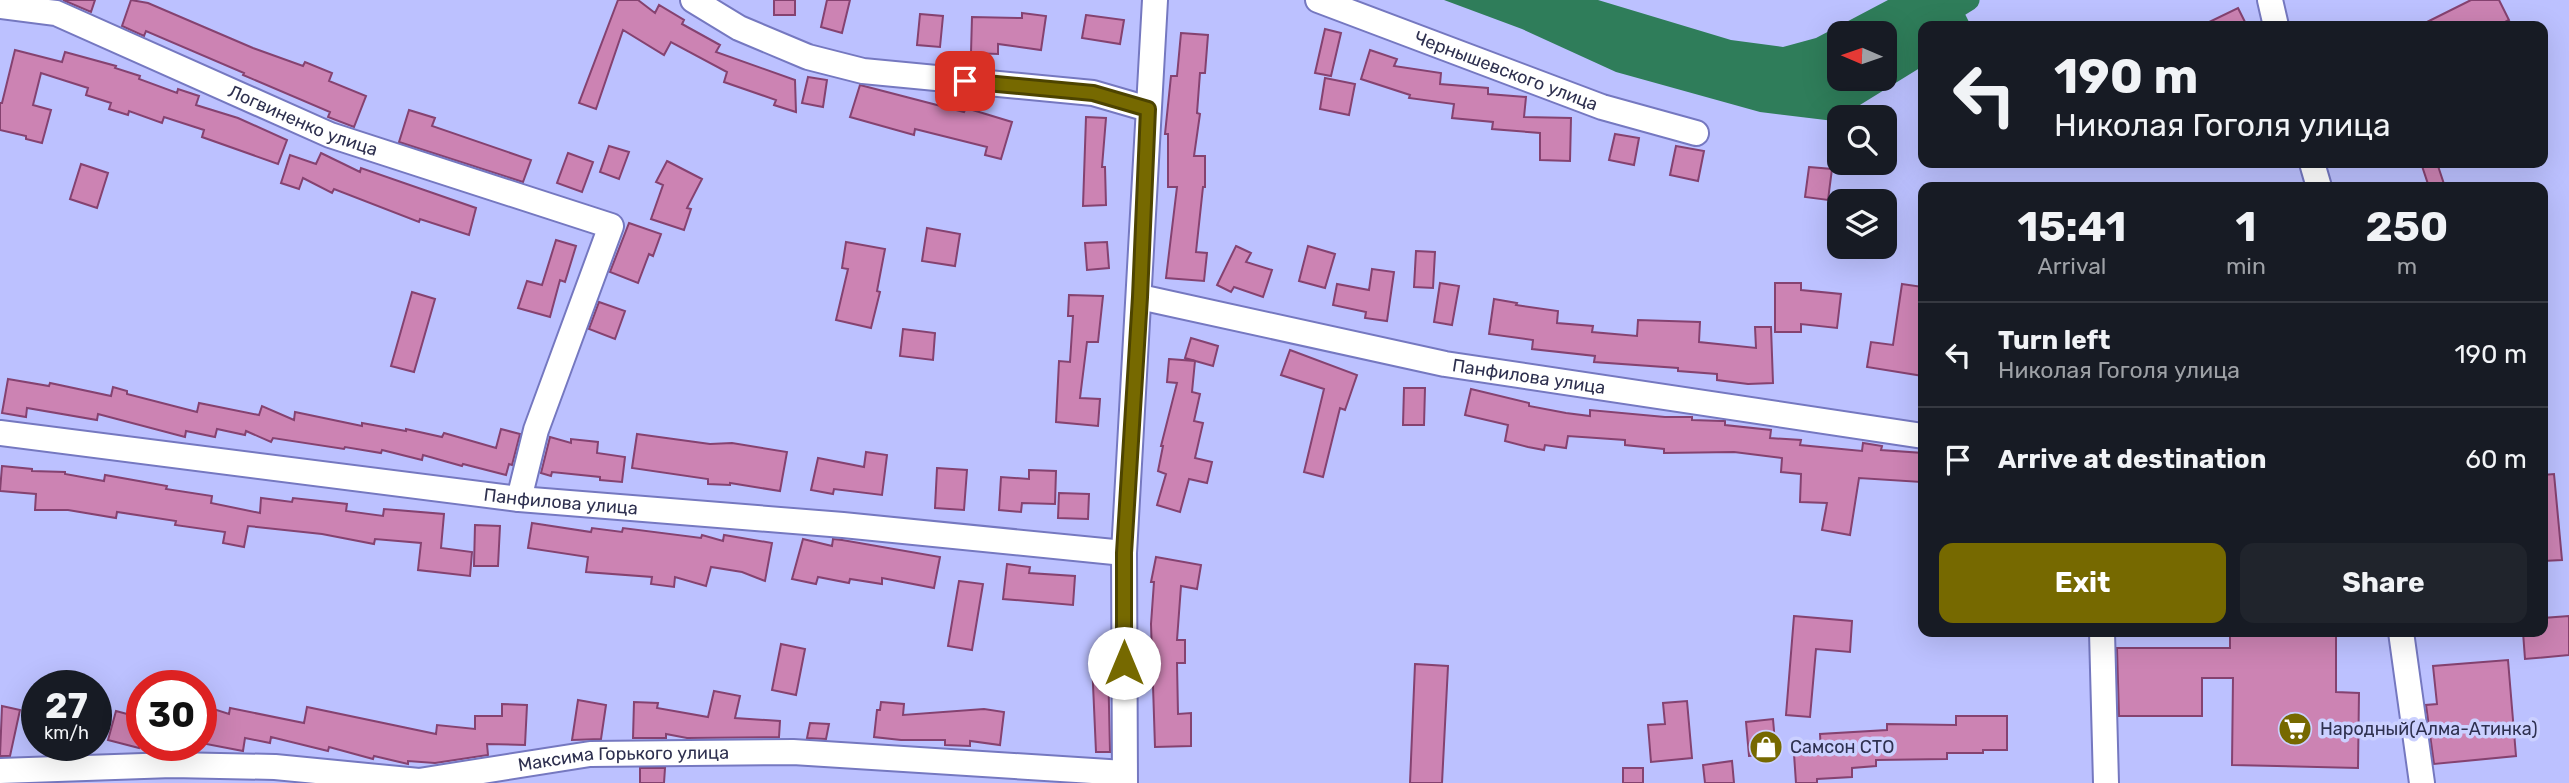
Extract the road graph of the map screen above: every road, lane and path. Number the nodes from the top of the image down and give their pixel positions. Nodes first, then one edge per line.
1 (693, 0) edge
2 (1156, 0) edge
3 (1318, 0) edge
4 (2270, 0) edge
5 (0, 6) edge
6 (2275, 21) edge
7 (1148, 109) junction
8 (1696, 133) dead end
9 (1140, 297) junction
10 (0, 433) edge
11 (1918, 435) edge
12 (519, 499) junction
13 (1124, 553) junction
14 (2102, 637) edge
15 (2403, 637) edge
16 (0, 771) edge
17 (1125, 778) edge
18 (2106, 783) edge
19 (2423, 783) edge

1 - 7 street
2 - 7 street
3 - 8 street, Чернышевского улица
4 - 6 street
5 - 12 street, Логвиненко улица
7 - 9 street
9 - 11 street, Панфилова улица
9 - 13 street
10 - 12 street, Панфилова улица
12 - 13 street, Панфилова улица
13 - 17 street
14 - 18 street
15 - 19 street
16 - 17 street, Максима Горького улица

